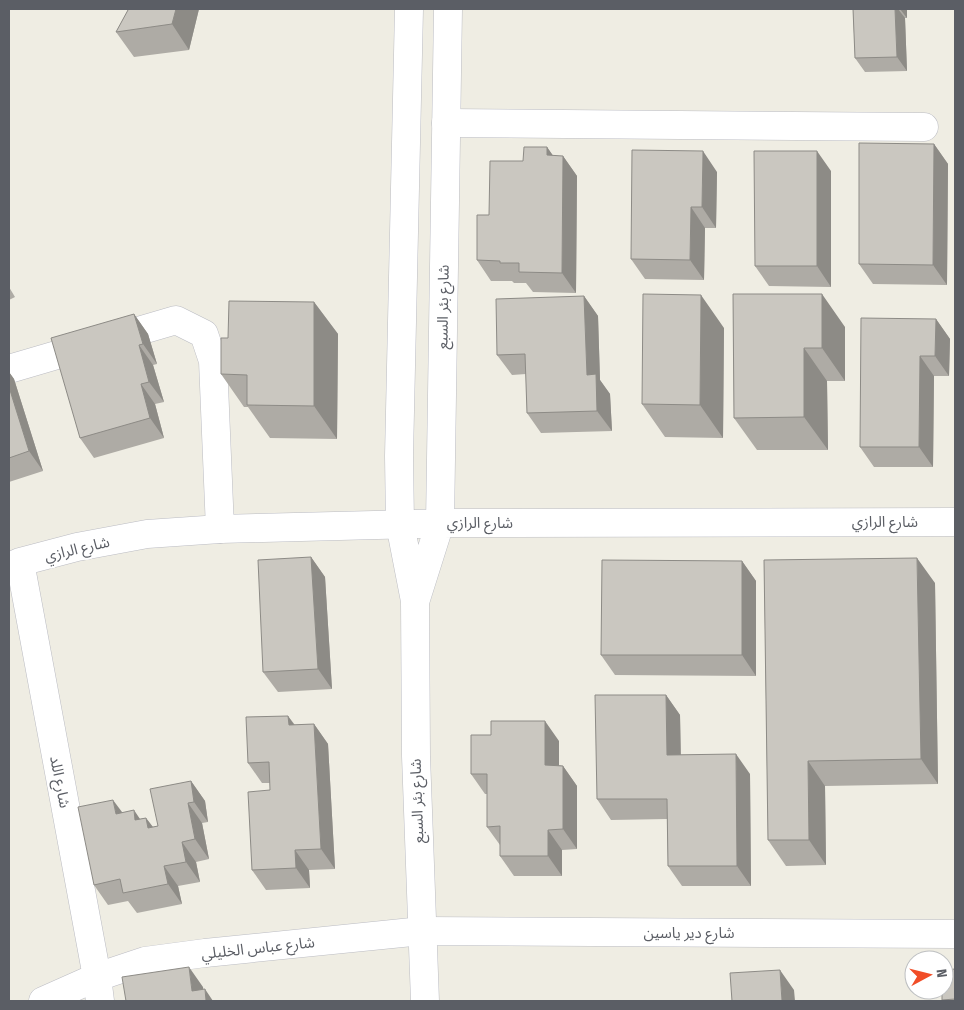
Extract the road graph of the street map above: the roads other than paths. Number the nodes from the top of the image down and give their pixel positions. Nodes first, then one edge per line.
1 (409, 9) edge
2 (448, 9) edge
3 (446, 123) junction
4 (924, 127) dead end
5 (9, 369) edge
6 (955, 522) edge
7 (400, 524) junction
8 (440, 524) junction
9 (220, 529) junction
10 (14, 565) edge
11 (415, 600) junction
12 (422, 931) junction
13 (955, 934) edge
14 (98, 989) edge
15 (43, 1001) edge
16 (424, 1001) edge

1 - 7 street, شارع بئر السبع
2 - 3 street, شارع بئر السبع
3 - 4 street
3 - 8 street, شارع بئر السبع
5 - 9 street
6 - 8 street, شارع الرازي
7 - 8 street, شارع الرازي
7 - 9 street, شارع الرازي
7 - 11 street, شارع بئر السبع
8 - 11 street, شارع بئر السبع
9 - 10 street, شارع الرازي
10 - 14 street, شارع اللد
11 - 12 street, شارع بئر السبع
12 - 13 street, شارع دير ياسين
12 - 14 street, شارع عباس الخليلي
12 - 16 street, شارع بئر السبع
14 - 15 street, شارع عباس الخليلي

